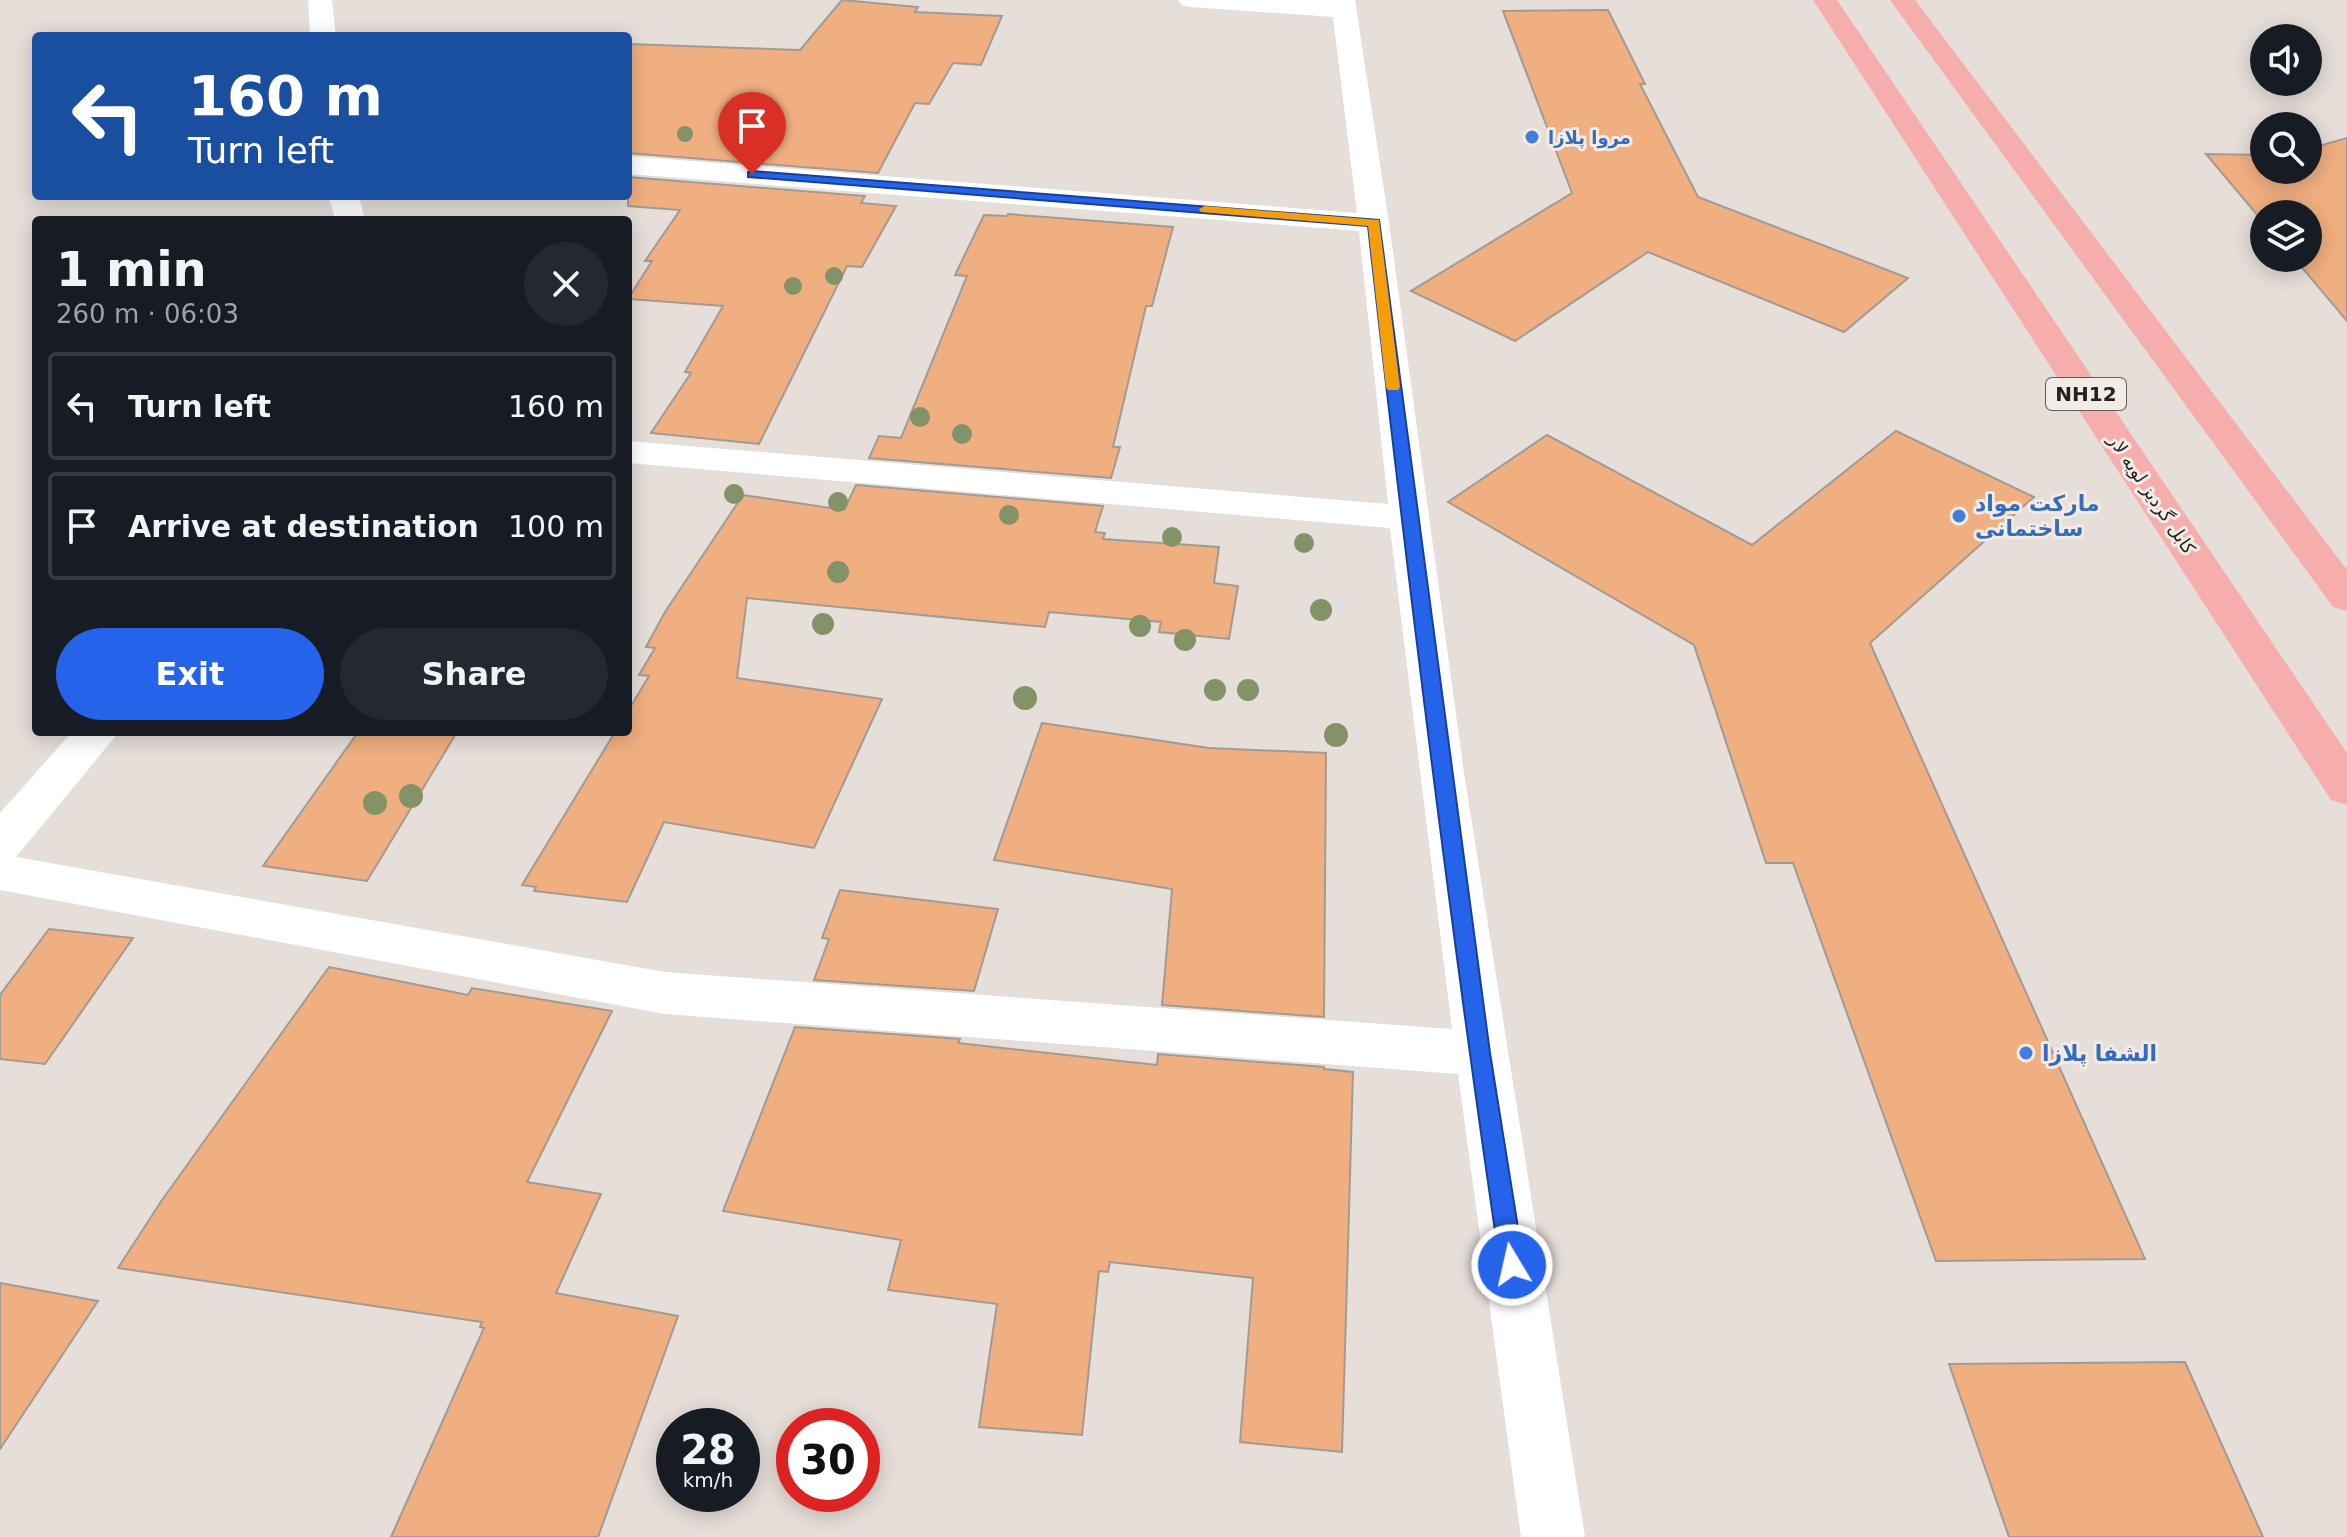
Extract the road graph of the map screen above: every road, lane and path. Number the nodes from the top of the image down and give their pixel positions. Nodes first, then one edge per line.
1 (320, 0) edge
2 (1190, 0) edge
3 (1825, 0) edge
4 (1902, 0) edge
5 (1343, 5) edge
6 (323, 32) edge
7 (632, 165) edge
8 (1374, 223) junction
9 (632, 452) edge
10 (1408, 518) junction
11 (2347, 598) edge
12 (94, 736) edge
13 (2347, 788) edge
14 (0, 844) edge
15 (0, 872) edge
16 (1480, 1053) junction
17 (1553, 1537) edge

1 - 6 street
2 - 5 street
3 - 13 highway, کابل گردیز لویه لار / NH12
4 - 11 highway
5 - 8 street
7 - 8 street
8 - 10 street
9 - 10 street
10 - 16 street
12 - 14 street
15 - 16 street
16 - 17 street

